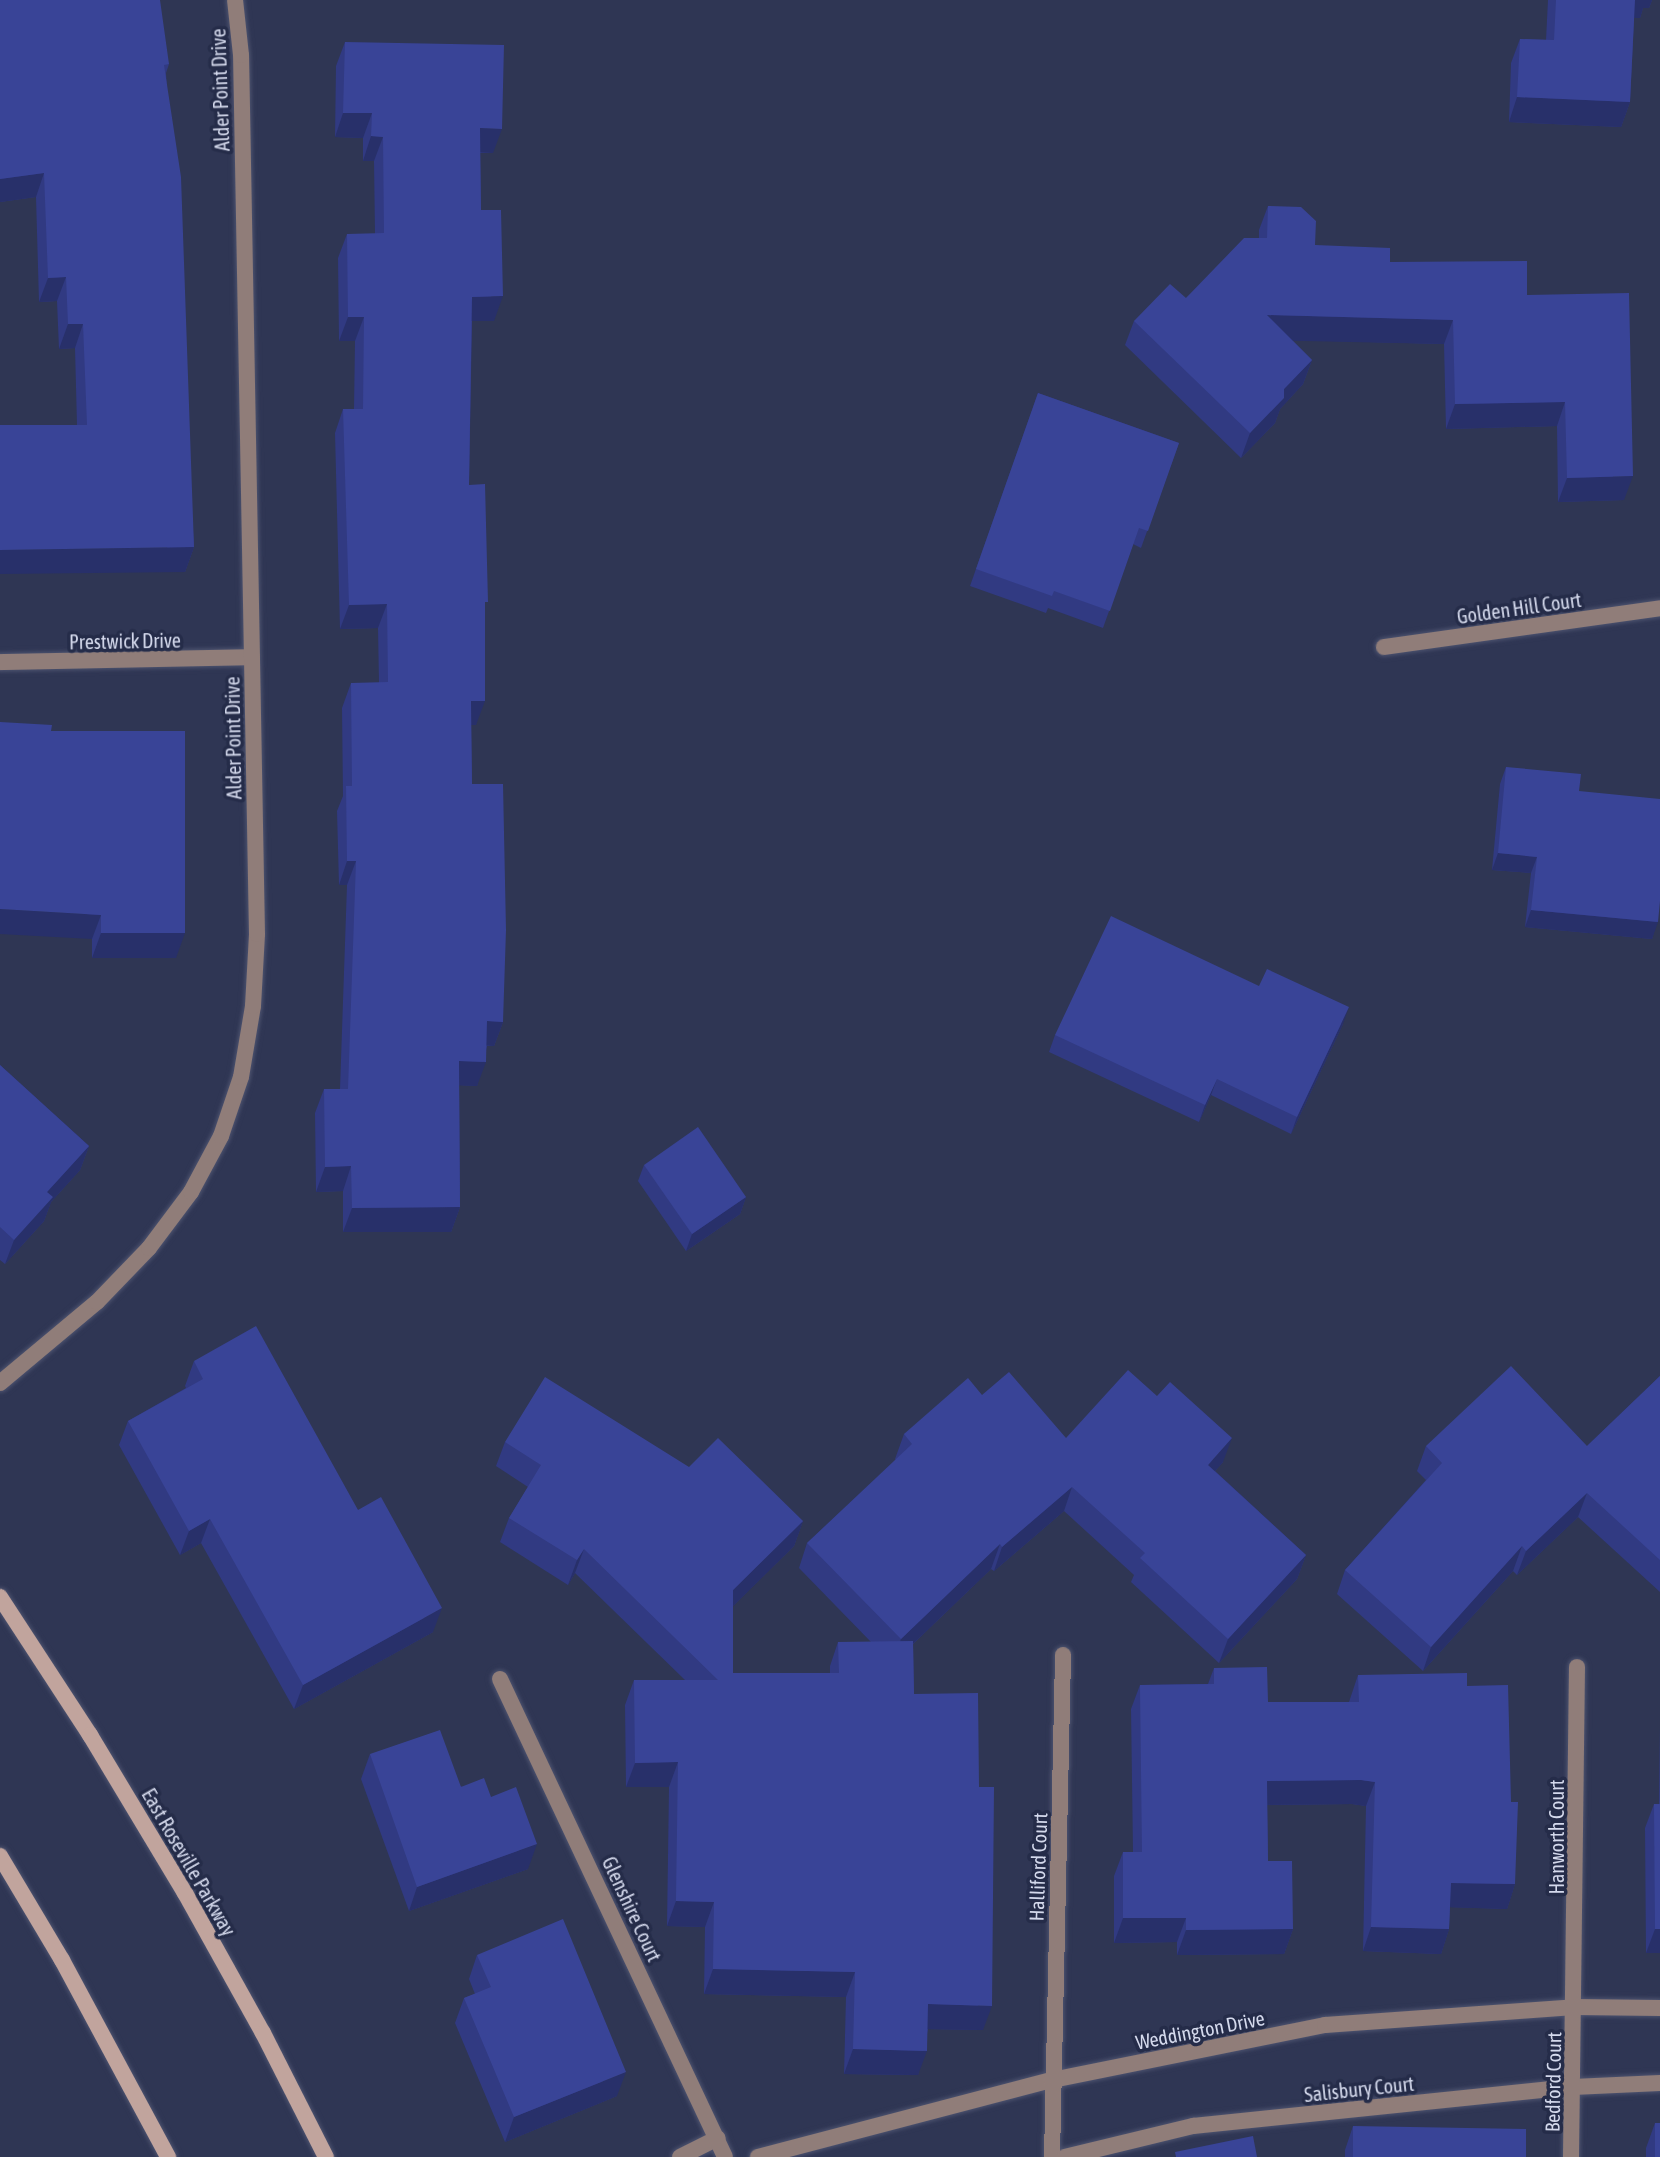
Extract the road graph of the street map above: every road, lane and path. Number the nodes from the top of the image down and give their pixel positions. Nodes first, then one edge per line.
1 (235, 0) edge
2 (1660, 608) edge
3 (1384, 647) dead end
4 (252, 657) junction
5 (0, 662) edge
6 (0, 1383) edge
7 (0, 1597) edge
8 (1063, 1655) dead end
9 (1577, 1667) dead end
10 (500, 1679) dead end
11 (0, 1856) edge
12 (1574, 2007) junction
13 (1660, 2008) edge
14 (1052, 2080) junction
15 (1660, 2083) edge
16 (1573, 2087) junction
17 (718, 2138) junction
18 (168, 2157) edge
19 (326, 2157) edge
20 (680, 2157) edge
21 (725, 2157) edge
22 (758, 2157) edge
23 (1052, 2157) edge
24 (1065, 2157) edge
25 (1571, 2157) edge

1 - 4 street, Alder Point Drive
2 - 3 street, Golden Hill Court
4 - 5 street, Prestwick Drive
4 - 6 street, Alder Point Drive
7 - 19 main road, East Roseville Parkway
8 - 14 street, Halliford Court
9 - 12 street, Hanworth Court
10 - 17 street, Glenshire Court
11 - 18 main road
12 - 13 street, Weddington Drive
12 - 14 street, Weddington Drive
12 - 16 street, Bedford Court
14 - 22 street, Weddington Drive
14 - 23 street, Halliford Court
15 - 16 street, Salisbury Court
16 - 24 street, Salisbury Court
16 - 25 street, Bedford Court
17 - 20 street
17 - 21 street, Glenshire Court

